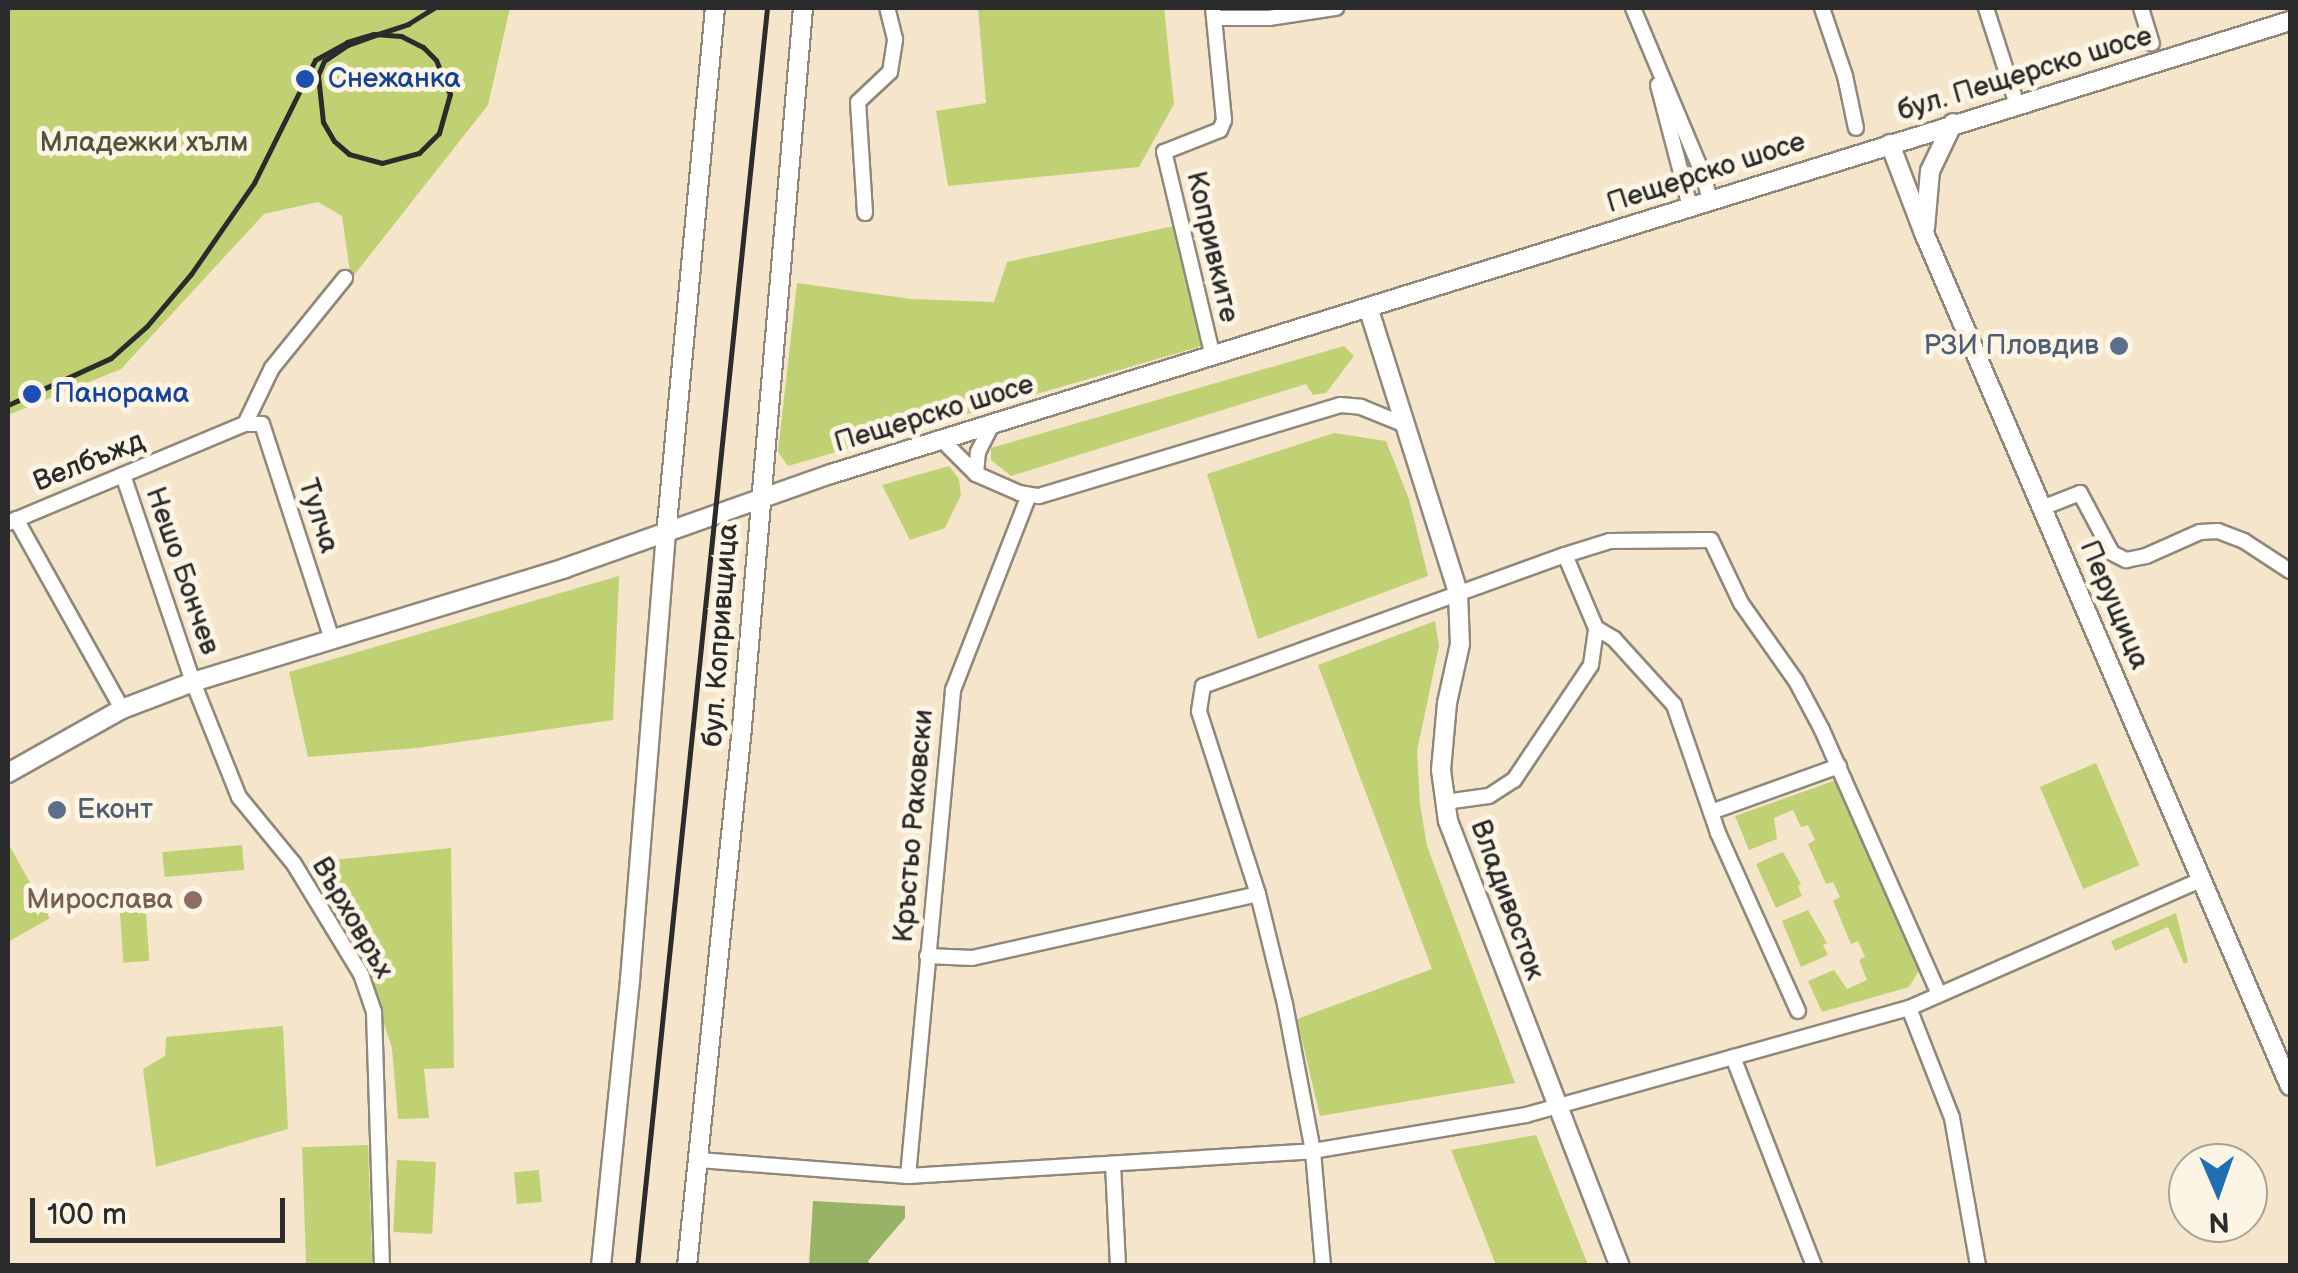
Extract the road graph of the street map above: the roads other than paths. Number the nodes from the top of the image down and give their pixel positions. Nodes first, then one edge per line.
1 (716, 8) edge
2 (803, 8) edge
3 (887, 8) edge
4 (1336, 8) edge
5 (1635, 8) edge
6 (1822, 8) edge
7 (1986, 8) edge
8 (2140, 8) edge
9 (1214, 13) edge
10 (2290, 20) edge
11 (1643, 31) junction
12 (2152, 43) dead end
13 (2014, 96) dead end
14 (1953, 123) junction
15 (1856, 128) dead end
16 (1890, 144) junction
17 (1710, 201) junction
18 (1690, 207) junction
19 (865, 213) dead end
20 (1924, 234) junction
21 (344, 278) dead end
22 (1369, 310) junction
23 (1212, 357) junction
24 (245, 424) junction
25 (1406, 425) junction
26 (991, 426) junction
27 (943, 441) junction
28 (976, 474) junction
29 (123, 475) junction
30 (1029, 494) junction
31 (759, 498) junction
32 (2042, 508) junction
33 (12, 521) edge
34 (666, 535) junction
35 (1565, 554) junction
36 (2290, 571) edge
37 (1458, 592) junction
38 (1596, 628) junction
39 (332, 640) junction
40 (192, 682) junction
41 (122, 709) junction
42 (1839, 766) junction
43 (9, 769) edge
44 (1445, 802) junction
45 (1711, 812) junction
46 (2203, 880) junction
47 (1258, 894) junction
48 (927, 956) junction
49 (1938, 992) junction
50 (1909, 1008) junction
51 (1798, 1011) dead end
52 (1733, 1057) junction
53 (2290, 1086) edge
54 (1558, 1106) junction
55 (1313, 1151) junction
56 (698, 1160) junction
57 (1113, 1164) junction
58 (908, 1176) junction
59 (382, 1266) edge
60 (601, 1266) edge
61 (687, 1266) edge
62 (1118, 1266) edge
63 (1323, 1266) edge
64 (1620, 1266) edge
65 (1814, 1266) edge
66 (1978, 1266) edge

1 - 34 main road
2 - 31 main road, бул. Копривщица
3 - 19 street
4 - 9 street
5 - 11 street
6 - 15 street
7 - 13 street
8 - 12 street
9 - 23 street, Копривките
10 - 14 main road, бул. Пещерско шосе
11 - 17 street
11 - 18 street
14 - 16 main road, бул. Пещерско шосе
14 - 20 main road
16 - 17 main road, Пещерско шосе
16 - 20 main road, Перущица
17 - 18 main road, Пещерско шосе
18 - 22 main road, Пещерско шосе
20 - 32 main road, Перущица
21 - 24 street
22 - 23 main road, Пещерско шосе
22 - 25 main road, Владивосток
23 - 26 main road, Пещерско шосе
24 - 29 street, Велбъжд
24 - 39 street, Тулча
25 - 30 street
25 - 37 main road, Владивосток
26 - 27 main road, Пещерско шосе
26 - 28 street
27 - 28 street
27 - 31 main road, Пещерско шосе
28 - 30 street
29 - 33 street, Велбъжд
29 - 40 street, Нешо Бончев
30 - 48 street, Кръстьо Раковски
31 - 34 main road, Пещерско шосе
31 - 56 main road, бул. Копривщица
32 - 36 street
32 - 46 main road, Перущица
33 - 41 street
34 - 39 main road, Пещерско шосе
34 - 60 main road
35 - 37 street
35 - 38 street
35 - 42 street
37 - 44 main road, Владивосток
37 - 47 street
38 - 44 street
38 - 45 street
39 - 40 main road, Пещерско шосе
40 - 41 main road, Пещерско шосе
40 - 59 street, Върховръх
41 - 43 main road, Пещерско шосе
42 - 45 street
42 - 49 street
44 - 54 main road, Владивосток
45 - 51 street
46 - 49 street
46 - 53 main road, Перущица
47 - 48 street
47 - 55 street
48 - 58 street, Кръстьо Раковски
49 - 50 street
50 - 52 street
50 - 66 street
52 - 54 street
52 - 65 street
54 - 55 street
54 - 64 main road, Владивосток
55 - 57 street
55 - 63 street
56 - 58 street
56 - 61 main road, бул. Копривщица
57 - 58 street
57 - 62 street

